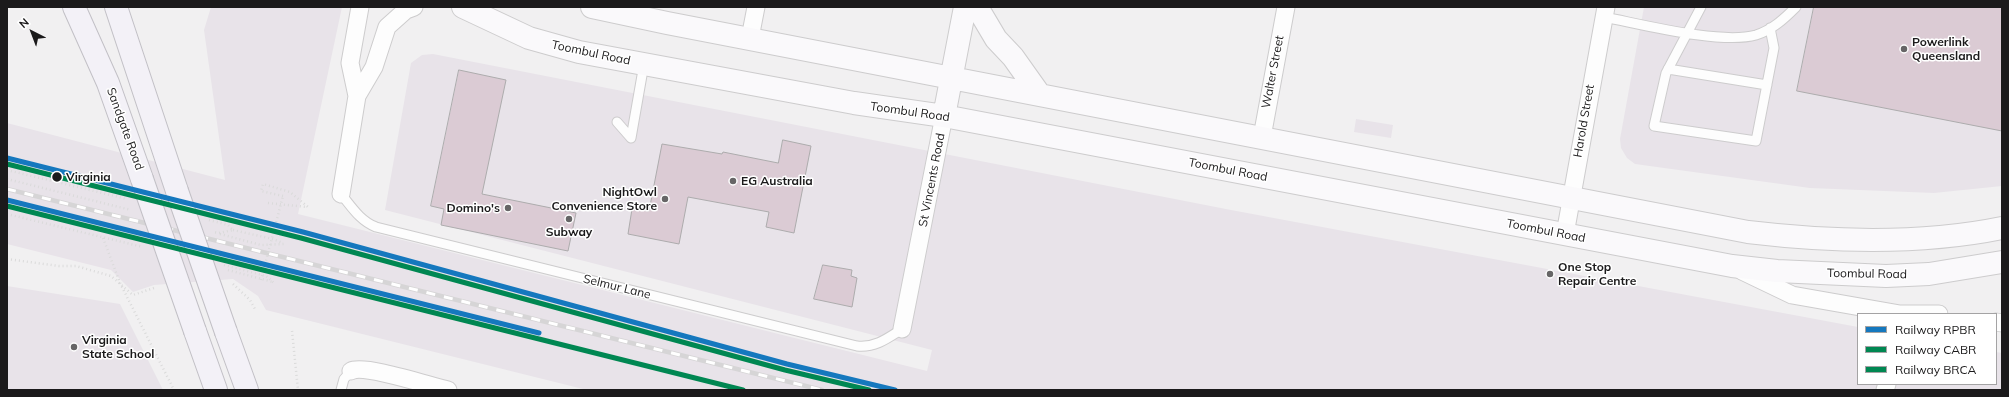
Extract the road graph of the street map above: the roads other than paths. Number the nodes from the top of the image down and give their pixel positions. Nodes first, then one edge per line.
1 (74, 7) edge
2 (116, 7) edge
3 (360, 7) edge
4 (414, 7) edge
5 (592, 7) edge
6 (756, 7) edge
7 (965, 7) edge
8 (977, 7) edge
9 (1286, 7) edge
10 (1701, 7) edge
11 (1796, 7) edge
12 (467, 8) edge
13 (1605, 12) edge
14 (1770, 28) junction
15 (1687, 32) junction
16 (750, 38) junction
17 (644, 64) junction
18 (1668, 69) junction
19 (952, 78) junction
20 (1767, 85) junction
21 (1040, 95) junction
22 (358, 96) junction
23 (944, 116) junction
24 (617, 122) dead end
25 (1262, 137) junction
26 (341, 194) joint
27 (1571, 197) junction
28 (2002, 228) edge
29 (1564, 234) junction
30 (2002, 262) edge
31 (1732, 266) junction
32 (1894, 313) edge
33 (902, 329) joint
34 (351, 371) joint
35 (216, 390) edge
36 (247, 390) edge
37 (341, 390) edge
38 (448, 390) edge

1 - 35 highway, Sandgate Road, bridge
2 - 36 highway, bridge
3 - 22 street
4 - 22 street
5 - 16 main road
6 - 16 street
7 - 19 main road, St Vincents Road
8 - 21 main road
9 - 25 street, Walter Street
10 - 15 lane
11 - 14 lane
12 - 17 main road, Toombul Road
13 - 15 lane
13 - 27 street, Harold Street
14 - 15 lane
14 - 20 lane
15 - 18 lane
16 - 19 main road
17 - 23 main road, Toombul Road
17 - 24 lane
18 - 20 lane
18 - 20 lane
19 - 21 main road
19 - 23 main road, St Vincents Road
21 - 25 main road
22 - 26 street
23 - 29 main road, Toombul Road
23 - 33 street, St Vincents Road
25 - 27 main road
26 - 33 lane, Selmur Lane
27 - 28 main road
27 - 29 street, Harold Street
29 - 31 main road, Toombul Road
30 - 31 main road, Toombul Road
31 - 32 street
34 - 37 lane
34 - 38 street

